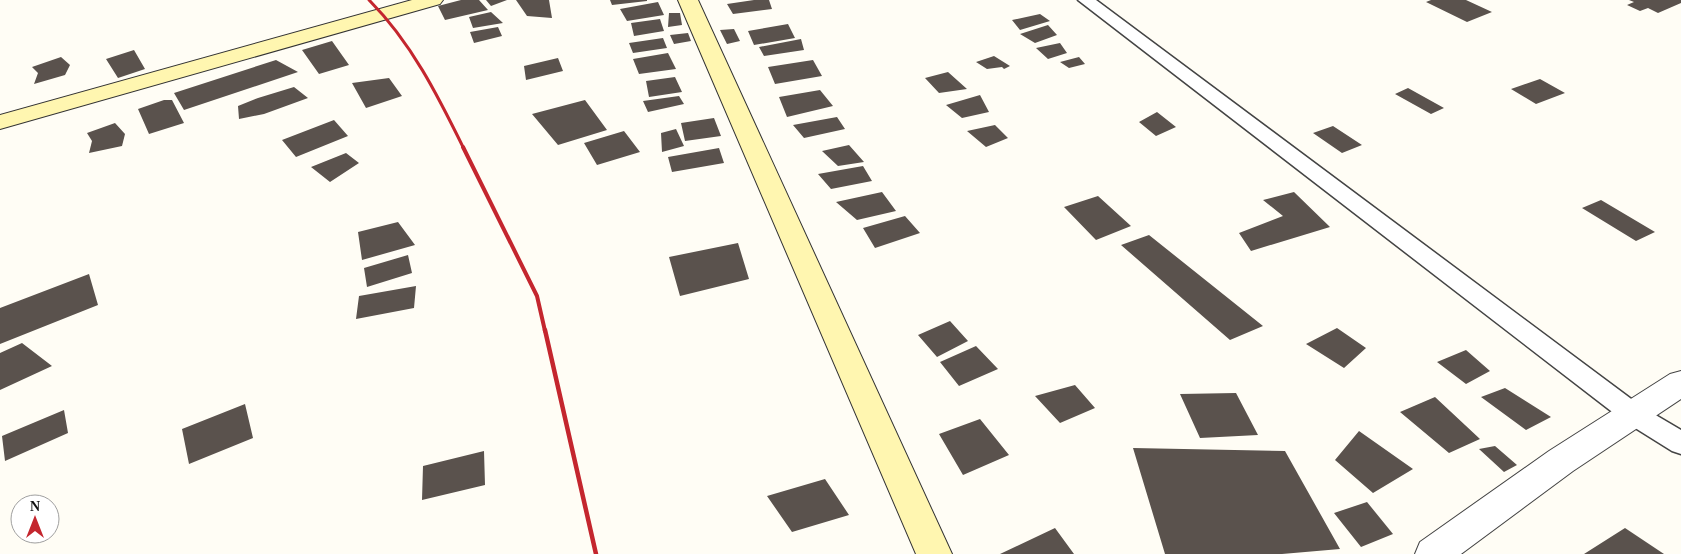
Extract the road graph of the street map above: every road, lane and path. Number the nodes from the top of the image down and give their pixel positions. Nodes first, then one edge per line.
1 (432, 0) edge
2 (688, 0) edge
3 (1086, 0) edge
4 (0, 122) edge
5 (1681, 383) edge
6 (1633, 414) junction
7 (1681, 443) edge
8 (934, 554) edge
9 (1433, 554) edge

1 - 4 main road
2 - 8 main road
3 - 6 street
5 - 6 street
6 - 7 street
6 - 9 street

